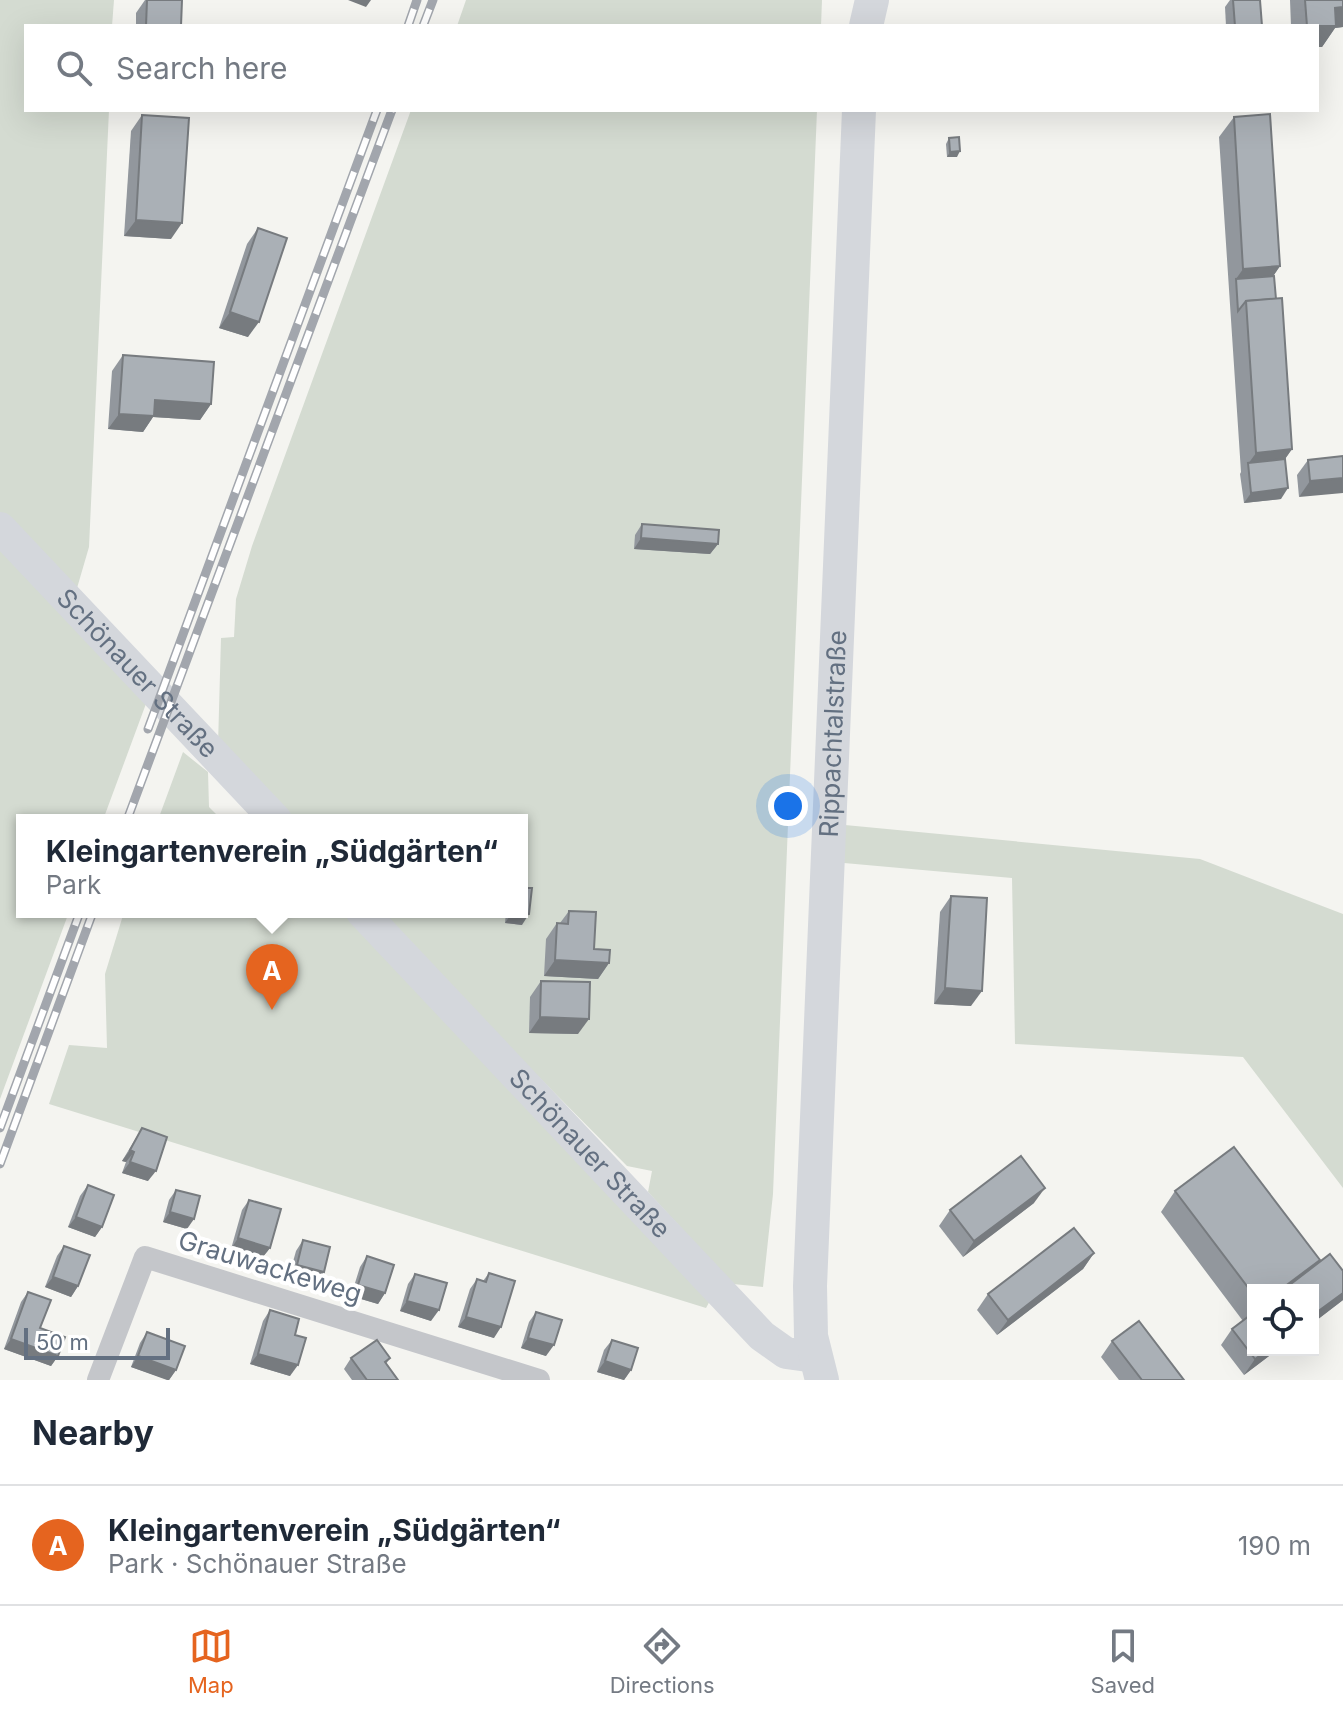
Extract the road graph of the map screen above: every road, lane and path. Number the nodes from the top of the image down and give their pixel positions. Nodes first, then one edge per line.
1 (872, 0) edge
2 (866, 24) edge
3 (859, 112) edge
4 (0, 528) edge
5 (270, 814) edge
6 (368, 918) edge
7 (818, 1369) edge
8 (497, 1374) edge
9 (98, 1380) edge
10 (539, 1380) edge

1 - 2 main road
3 - 7 main road, Rippachtalstraße
4 - 5 street, Schönauer Straße
6 - 7 street, Schönauer Straße
8 - 9 street, Grauwackeweg
8 - 10 street, Grauwackeweg

